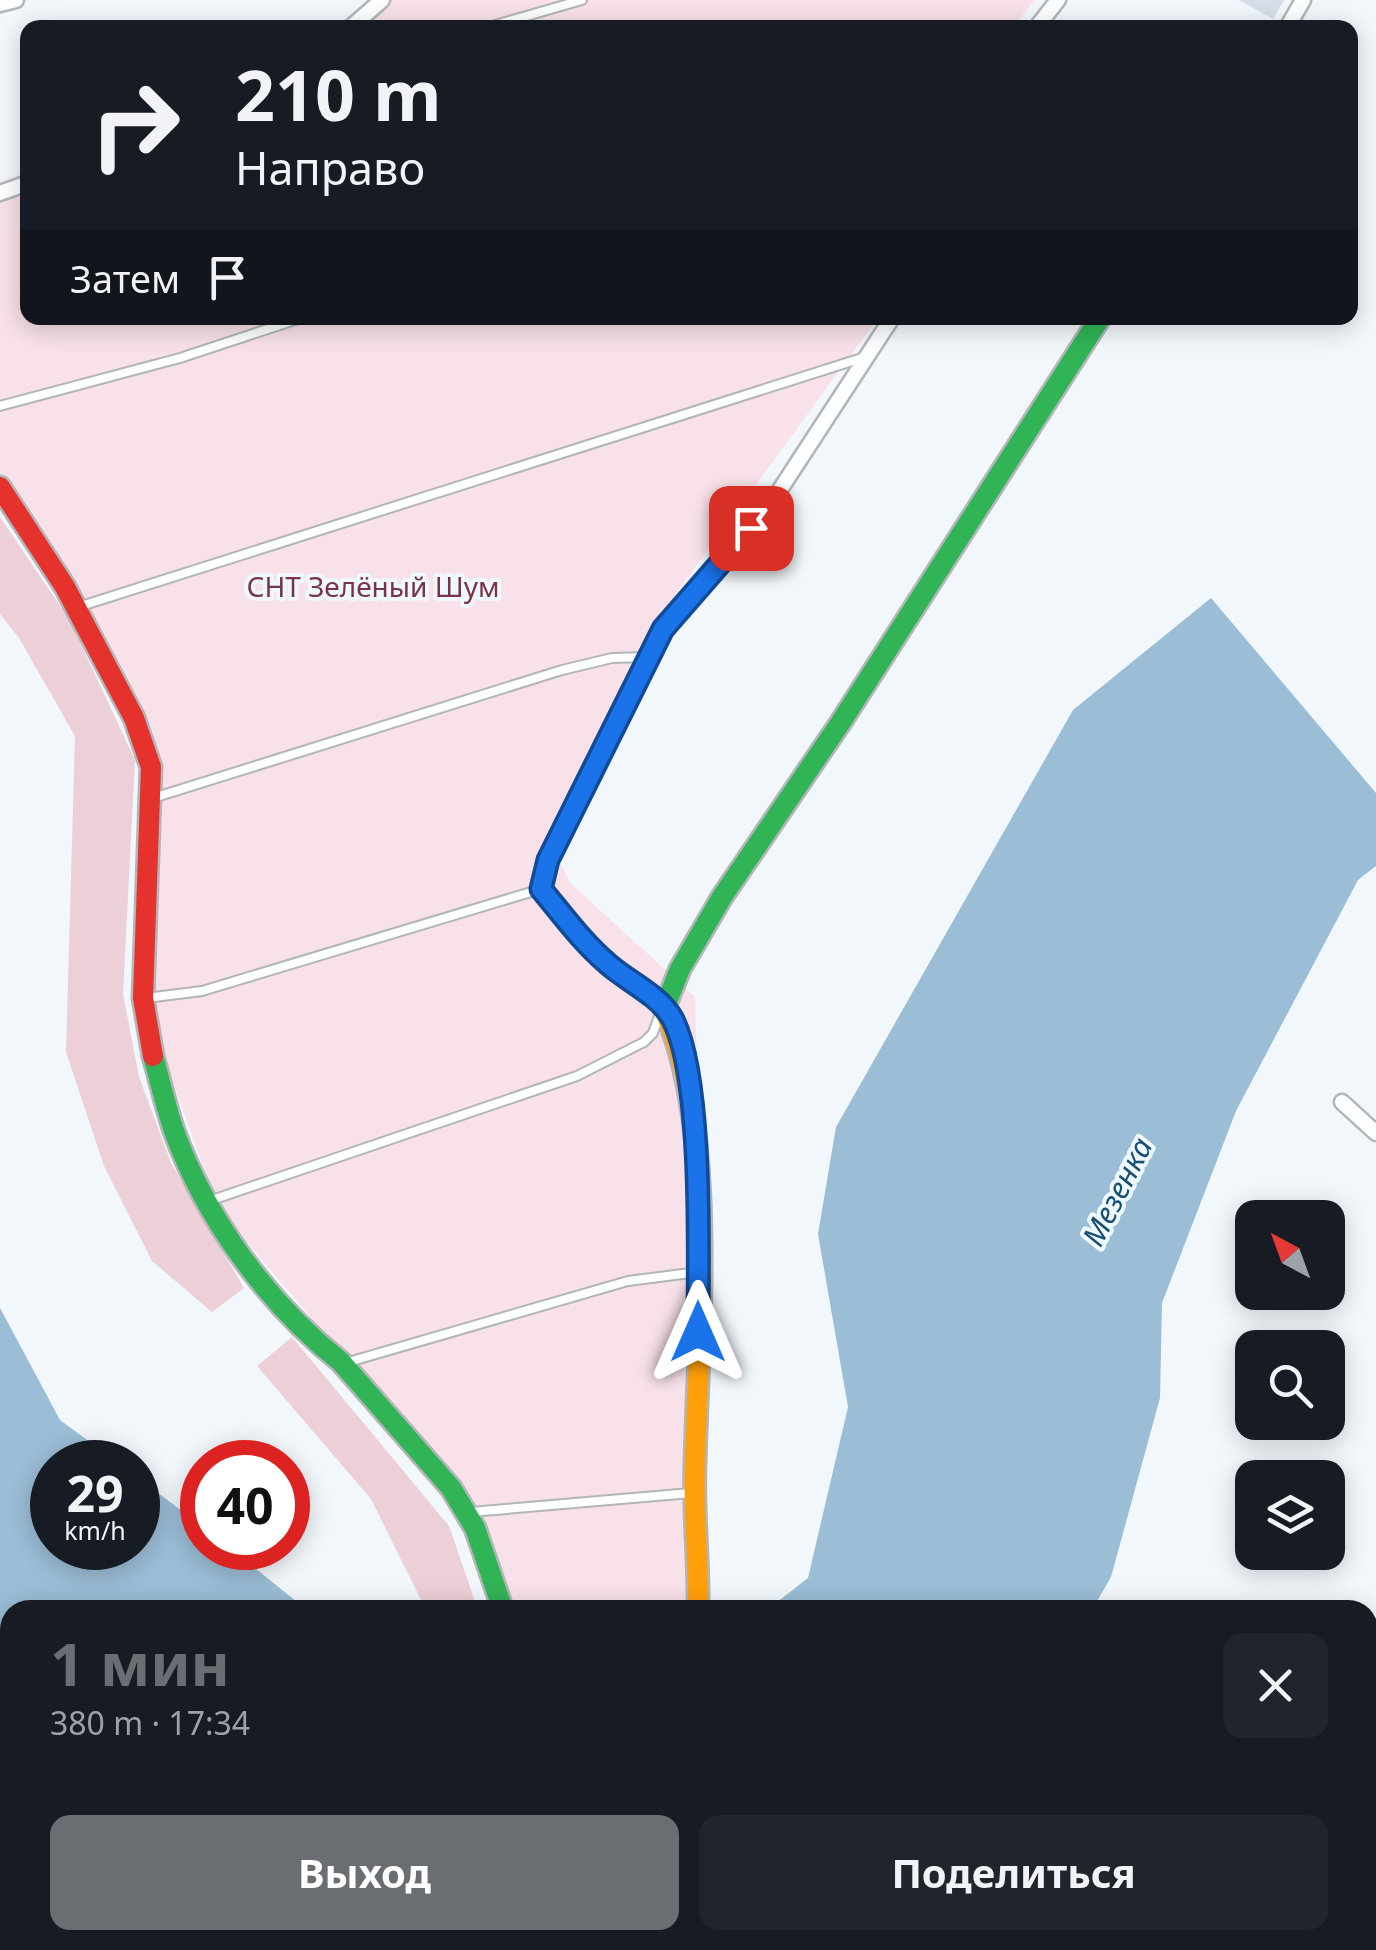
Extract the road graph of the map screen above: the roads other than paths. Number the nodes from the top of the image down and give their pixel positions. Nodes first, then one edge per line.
1 (16, 0) edge
2 (382, 0) edge
3 (582, 0) edge
4 (1058, 0) edge
5 (0, 4) edge
6 (359, 20) edge
7 (513, 20) edge
8 (1042, 20) edge
9 (280, 325) edge
10 (887, 325) edge
11 (1096, 325) edge
12 (865, 357) junction
13 (0, 406) edge
14 (0, 487) edge
15 (76, 608) junction
16 (648, 657) junction
17 (152, 798) junction
18 (541, 889) junction
19 (143, 998) junction
20 (663, 1006) junction
21 (1342, 1102) dead end
22 (1376, 1134) edge
23 (208, 1201) junction
24 (698, 1272) junction
25 (342, 1362) junction
26 (694, 1492) junction
27 (466, 1512) junction
28 (500, 1600) edge
29 (698, 1600) edge

1 - 5 street
2 - 6 street
3 - 7 lane
4 - 8 street
9 - 13 lane
10 - 12 street
11 - 20 street
12 - 15 lane
12 - 16 street
14 - 15 street
15 - 17 street
16 - 17 lane
16 - 18 street
17 - 19 street
18 - 19 lane
18 - 20 street
19 - 23 street
20 - 23 lane
20 - 24 street
21 - 22 street
23 - 25 street
24 - 25 lane
24 - 26 street
25 - 27 street
26 - 27 lane
26 - 29 street
27 - 28 street

